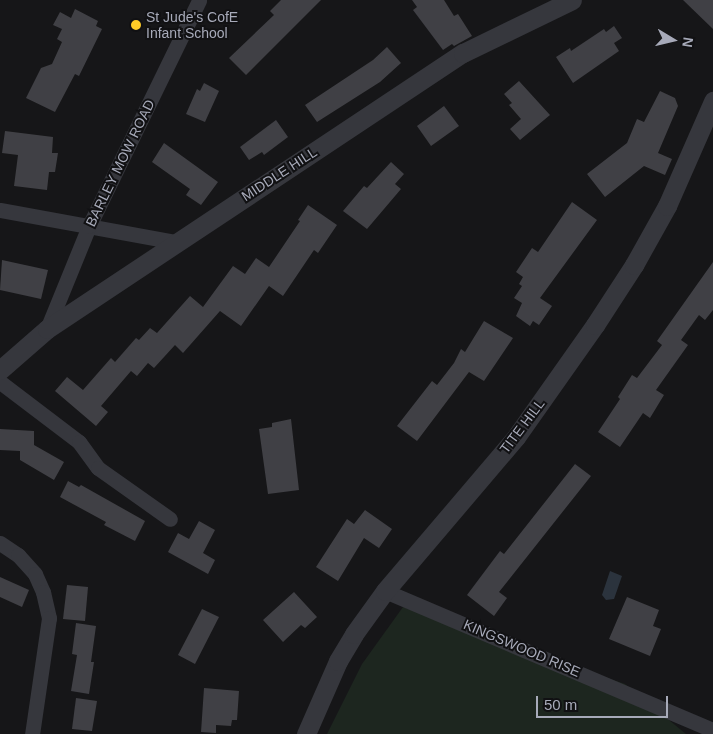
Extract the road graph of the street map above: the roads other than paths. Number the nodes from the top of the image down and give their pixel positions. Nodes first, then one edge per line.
1 (200, 0) edge
2 (572, 0) edge
3 (713, 101) edge
4 (0, 210) edge
5 (89, 226) junction
6 (176, 242) junction
7 (47, 329) junction
8 (0, 370) edge
9 (0, 382) edge
10 (170, 519) dead end
11 (0, 543) edge
12 (385, 591) junction
13 (713, 730) edge
14 (32, 734) edge
15 (306, 734) edge

1 - 5 street, BARLEY MOW ROAD
2 - 6 street, MIDDLE HILL
3 - 12 street, TITE HILL
4 - 5 street
5 - 6 street
5 - 7 street, BARLEY MOW ROAD
6 - 7 street, MIDDLE HILL
7 - 8 street, MIDDLE HILL
9 - 10 street
11 - 14 street
12 - 13 street, KINGSWOOD RISE
12 - 15 street, TITE HILL

